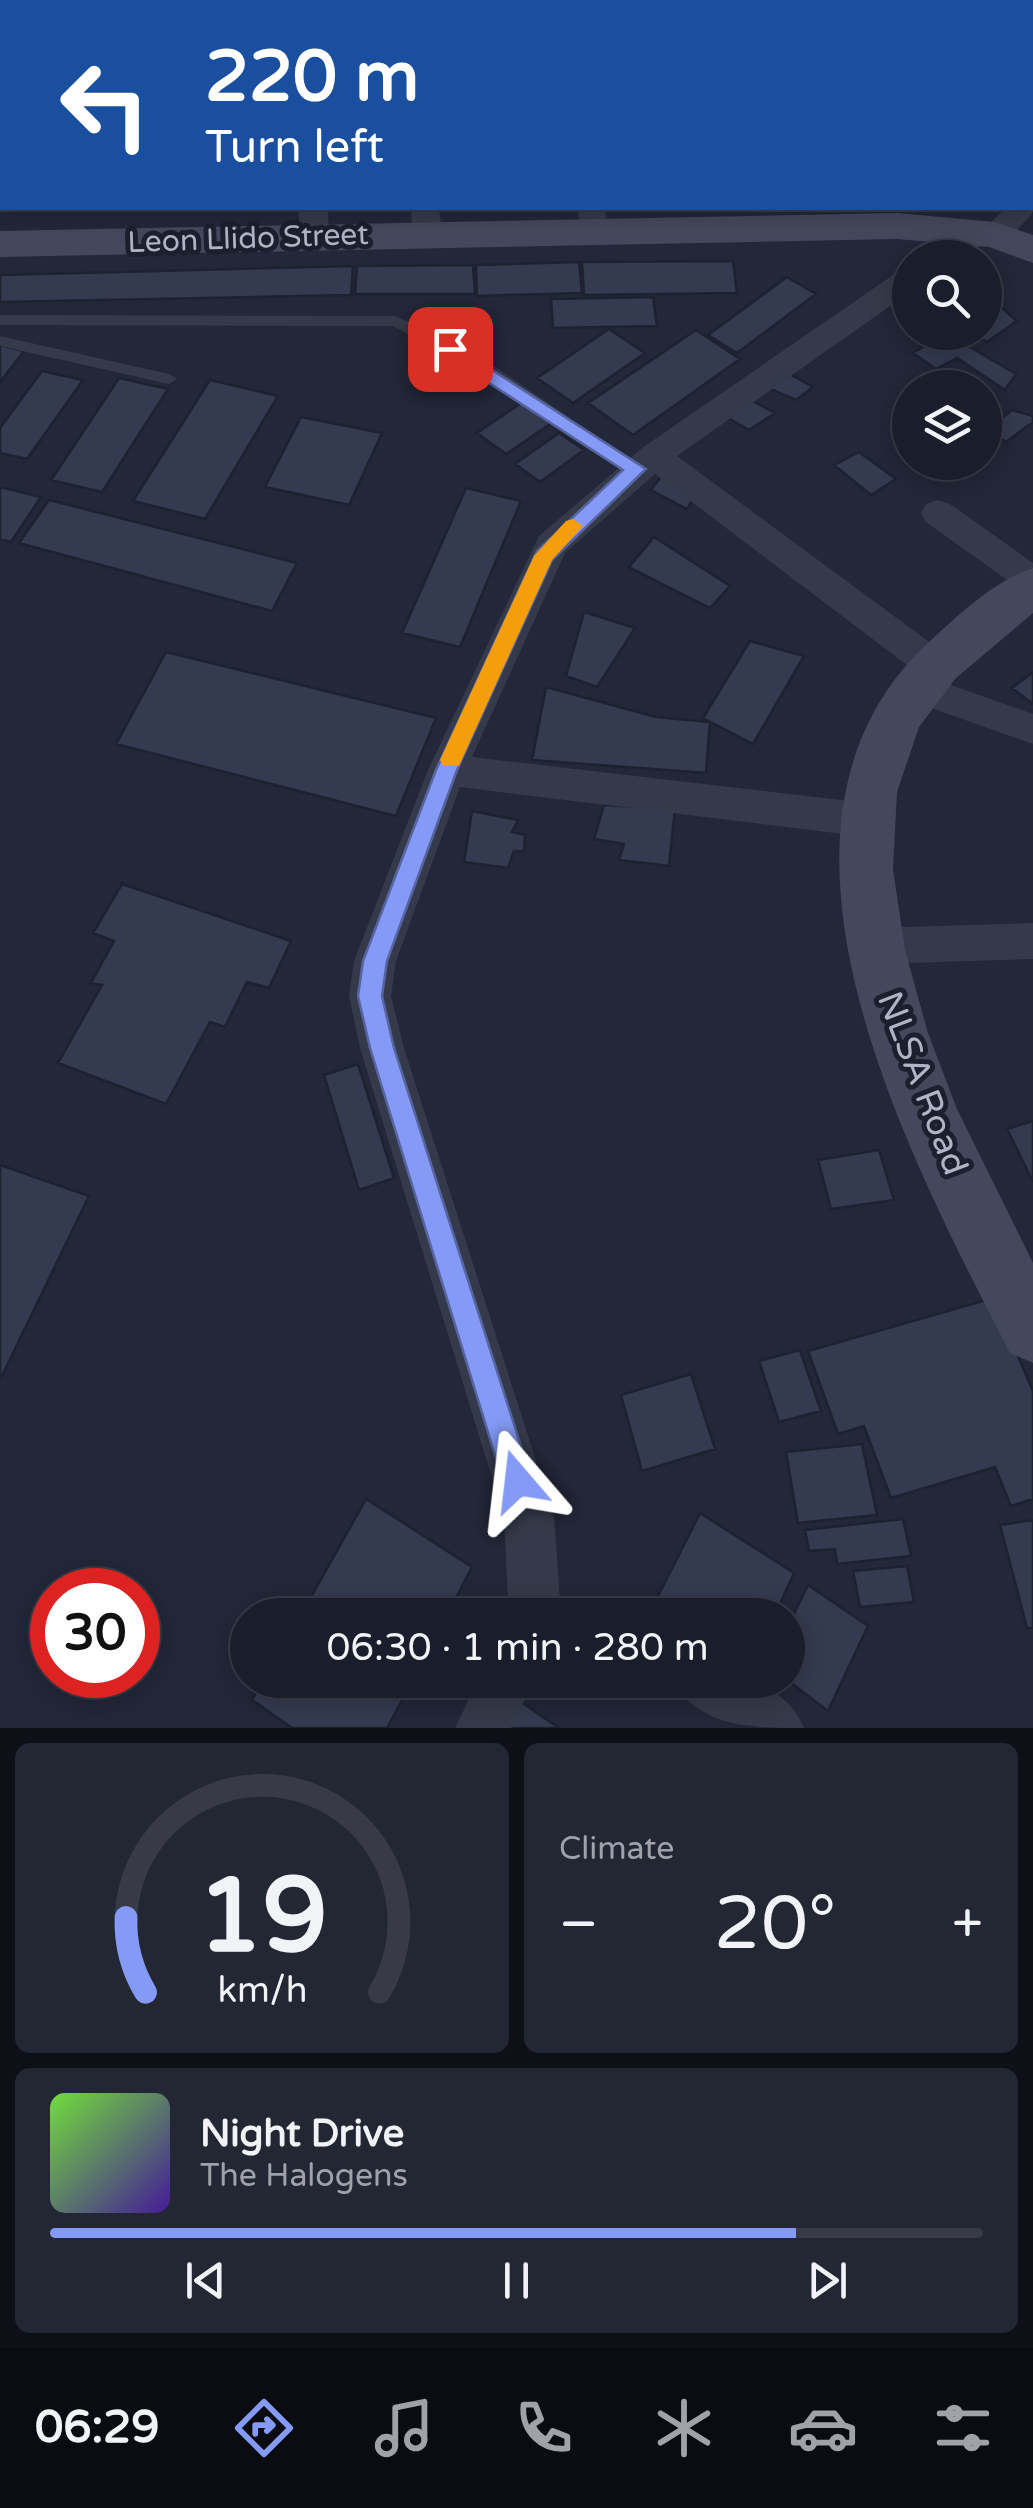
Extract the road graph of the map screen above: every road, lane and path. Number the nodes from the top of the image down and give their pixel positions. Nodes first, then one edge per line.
1 (894, 217) edge
2 (592, 218) edge
3 (734, 218) edge
4 (426, 220) edge
5 (314, 222) edge
6 (141, 224) edge
7 (998, 225) edge
8 (972, 240) edge
9 (0, 244) edge
10 (1033, 250) edge
11 (892, 290) edge
12 (0, 320) edge
13 (0, 342) edge
14 (170, 379) dead end
15 (645, 462) junction
16 (938, 513) dead end
17 (1033, 584) edge
18 (925, 676) junction
19 (1033, 729) edge
20 (446, 770) junction
21 (867, 820) junction
22 (1033, 941) edge
23 (875, 946) junction
24 (1025, 1298) edge
25 (534, 1598) edge
26 (498, 1698) edge
27 (730, 1698) edge
28 (482, 1728) edge
29 (777, 1728) edge

1 - 3 main road, Leon Llido Street
1 - 7 main road, Leon Llido Street
2 - 3 main road, Leon Llido Street
2 - 4 main road, Leon Llido Street
4 - 5 main road, Leon Llido Street
5 - 6 main road, Leon Llido Street
6 - 9 main road, Leon Llido Street
7 - 8 street
7 - 10 main road, Leon Llido Street
11 - 15 street
12 - 15 lane
13 - 14 lane
15 - 18 street
15 - 20 street
16 - 17 street
17 - 18 main road, NLSA Road
18 - 19 street
18 - 21 main road, NLSA Road
20 - 21 street
20 - 25 street
21 - 23 main road, NLSA Road
22 - 23 street
23 - 24 main road, NLSA Road
26 - 28 street
27 - 29 street

